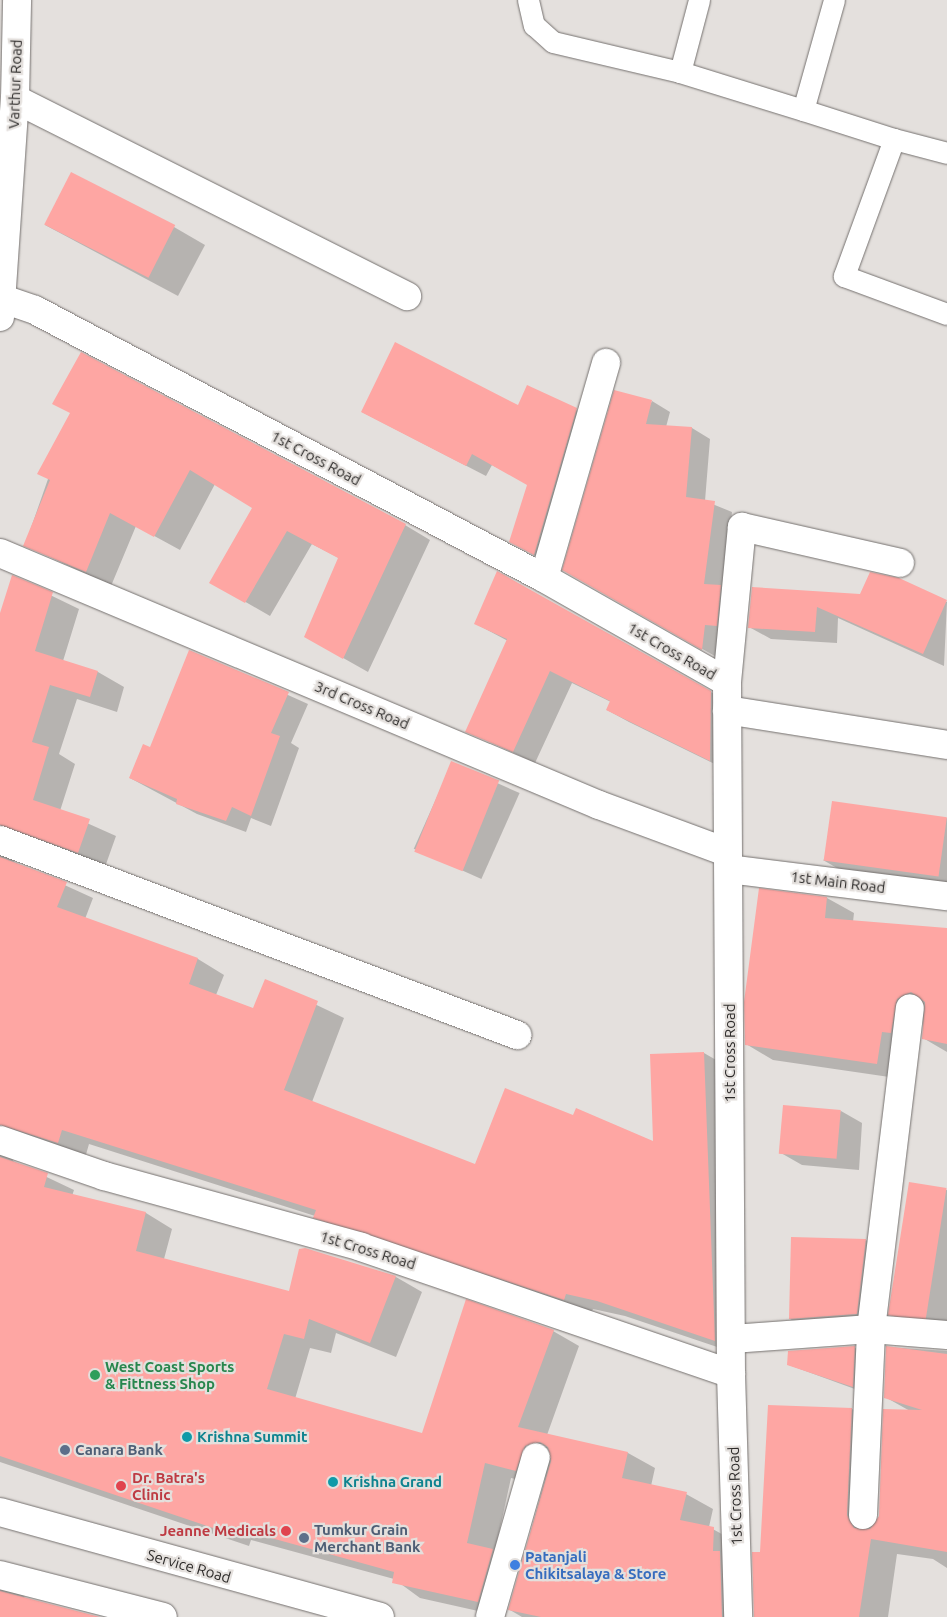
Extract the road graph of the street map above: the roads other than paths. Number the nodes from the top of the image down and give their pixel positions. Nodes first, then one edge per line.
1 (17, 0) edge
2 (528, 0) edge
3 (699, 0) edge
4 (834, 0) edge
5 (680, 72) junction
6 (15, 100) junction
7 (803, 110) junction
8 (894, 139) junction
9 (947, 153) edge
10 (406, 296) dead end
11 (2, 308) edge
12 (947, 314) edge
13 (606, 363) dead end
14 (0, 553) edge
15 (900, 563) dead end
16 (544, 578) junction
17 (727, 682) junction
18 (727, 710) junction
19 (947, 745) edge
20 (0, 840) edge
21 (728, 861) junction
22 (947, 896) edge
23 (910, 1008) dead end
24 (517, 1034) dead end
25 (0, 1140) edge
26 (871, 1329) junction
27 (947, 1335) edge
28 (732, 1339) junction
29 (731, 1374) junction
30 (536, 1457) dead end
31 (0, 1512) edge
32 (863, 1515) dead end
33 (0, 1575) edge
34 (163, 1617) edge
35 (380, 1617) edge
36 (490, 1617) edge
37 (738, 1617) edge

1 - 6 main road, Varthur Road
2 - 5 lane
3 - 5 lane
4 - 7 lane
5 - 7 lane
6 - 10 main road
6 - 11 main road, Varthur Road
7 - 8 lane
8 - 9 lane
8 - 12 lane
11 - 16 main road, 1st Cross Road
13 - 16 main road
14 - 21 main road, 3rd Cross Road
15 - 17 main road
16 - 17 main road, 1st Cross Road
17 - 18 main road, 1st Cross Road
18 - 19 main road
18 - 21 main road, 1st Cross Road
20 - 24 main road
21 - 22 main road, 1st Main Road
21 - 28 main road, 1st Cross Road
23 - 26 main road
25 - 29 main road, 1st Cross Road
26 - 27 main road
26 - 28 main road
26 - 32 main road
28 - 29 main road, 1st Cross Road
29 - 37 main road, 1st Cross Road
30 - 36 main road
31 - 35 main road, Service Road
33 - 34 main road

